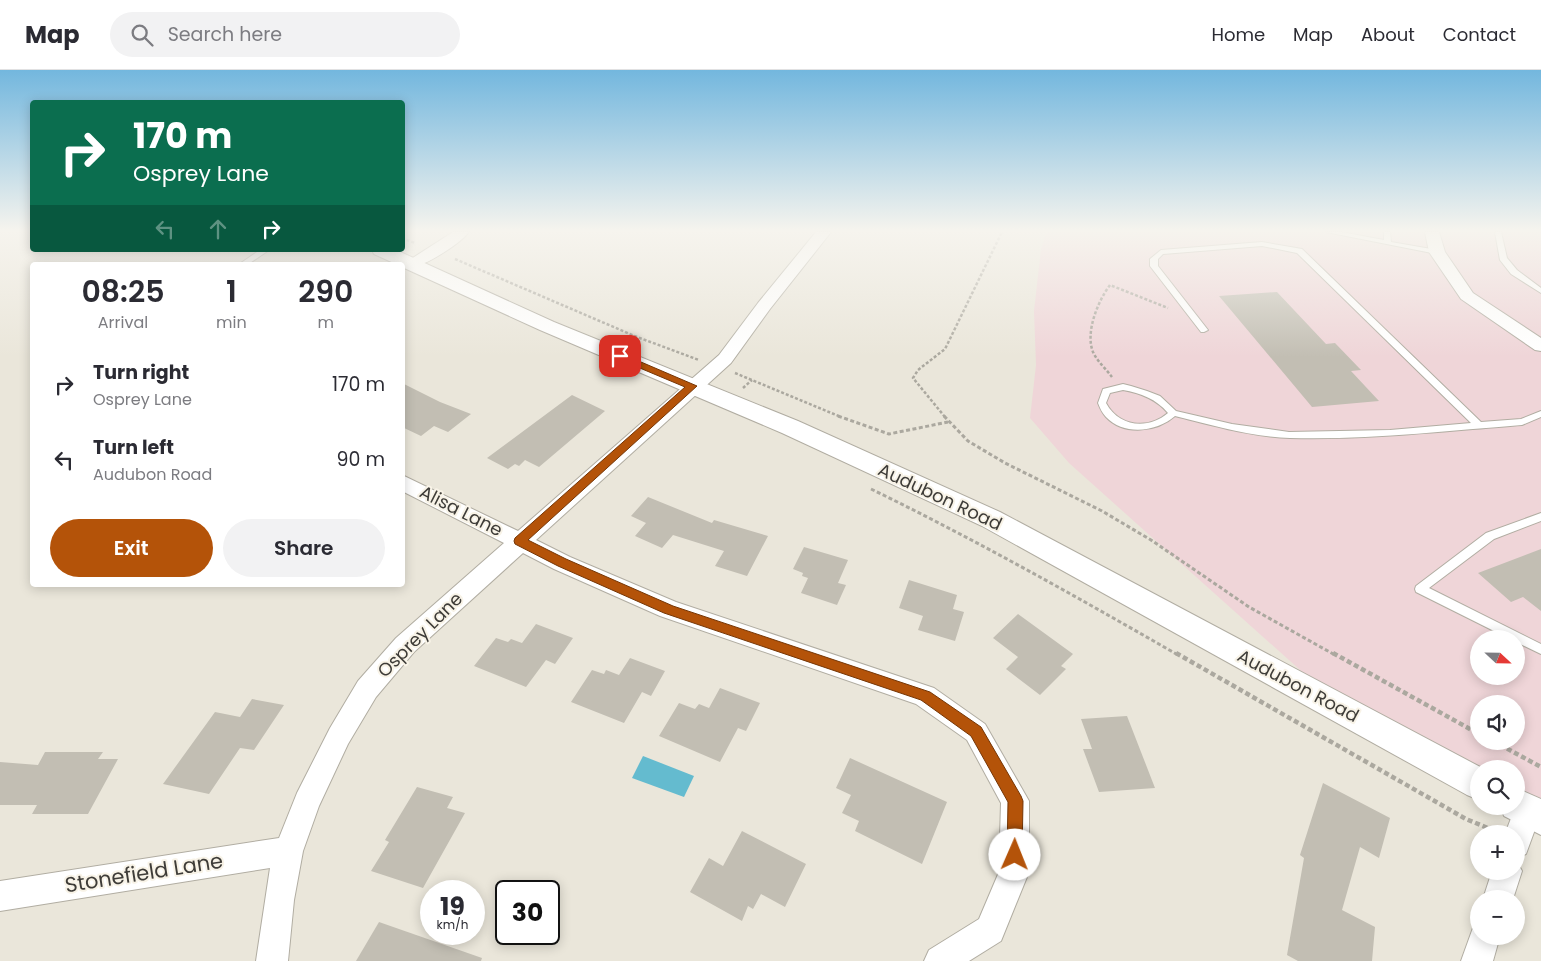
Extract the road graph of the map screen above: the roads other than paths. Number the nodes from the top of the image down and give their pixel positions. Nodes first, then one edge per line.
1 (452, 274) edge
2 (790, 274) edge
3 (1160, 274) edge
4 (1322, 274) edge
5 (1452, 274) edge
6 (1516, 274) edge
7 (1541, 291) edge
8 (1204, 330) dead end
9 (1541, 346) edge
10 (692, 386) junction
11 (1173, 413) junction
12 (1541, 414) edge
13 (1478, 425) junction
14 (405, 484) edge
15 (1541, 517) edge
16 (520, 541) junction
17 (1541, 649) edge
18 (1470, 779) edge
19 (1528, 811) edge
20 (1523, 825) edge
21 (288, 852) junction
22 (0, 896) edge
23 (1481, 945) edge
24 (272, 961) edge
25 (940, 961) edge
26 (1477, 961) edge

1 - 10 street, Audubon Road
2 - 10 street, Osprey Lane
3 - 8 lane
4 - 13 lane
5 - 9 street
6 - 7 lane
10 - 16 street, Osprey Lane
10 - 18 street, Audubon Road
11 - 11 lane
11 - 13 lane
12 - 13 lane
14 - 16 street, Alisa Lane
15 - 17 lane
16 - 21 street, Osprey Lane
16 - 25 street, Alisa Lane
19 - 20 street
21 - 22 street, Stonefield Lane
21 - 24 street, Osprey Lane
23 - 26 street

